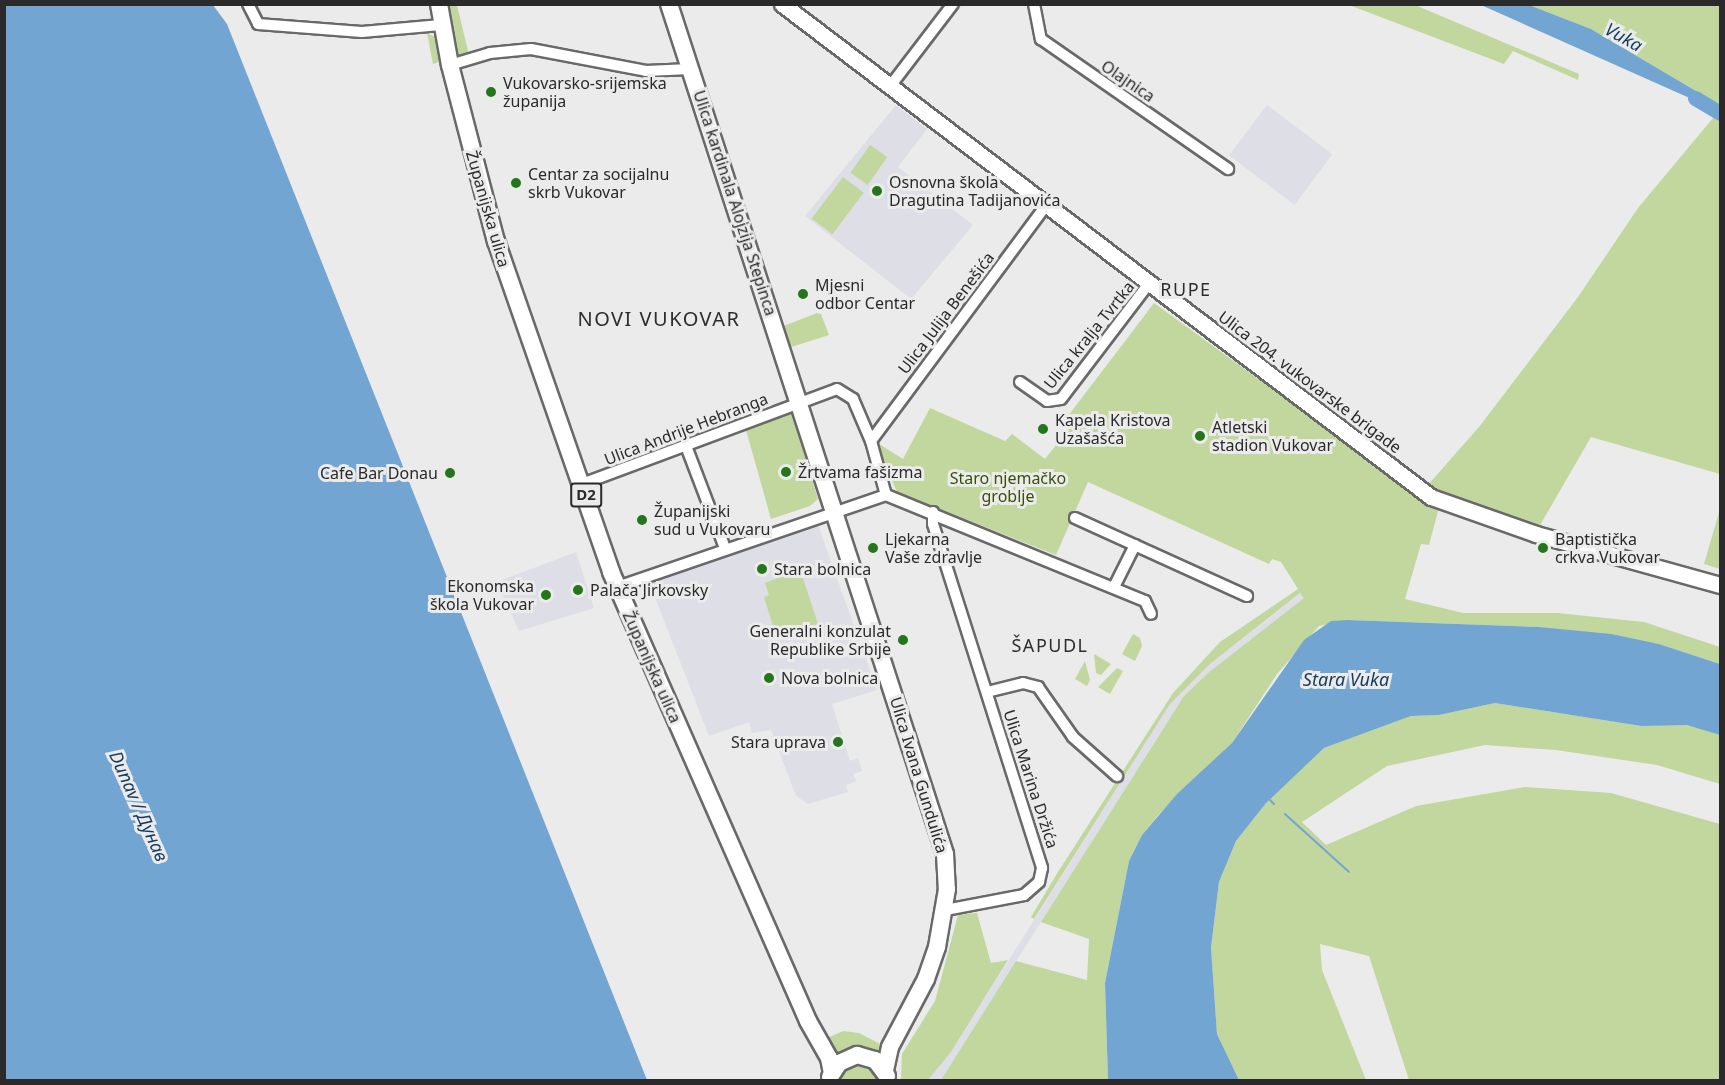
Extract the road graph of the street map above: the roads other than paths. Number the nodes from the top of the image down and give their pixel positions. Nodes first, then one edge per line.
1 (248, 4) edge
2 (440, 4) edge
3 (669, 4) edge
4 (782, 4) edge
5 (953, 4) edge
6 (1034, 4) edge
7 (441, 24) junction
8 (450, 65) junction
9 (690, 69) junction
10 (891, 85) junction
11 (1228, 169) dead end
12 (1047, 204) junction
13 (1150, 282) junction
14 (1020, 382) dead end
15 (800, 403) junction
16 (871, 441) junction
17 (686, 446) junction
18 (582, 484) junction
19 (886, 495) junction
20 (836, 511) junction
21 (933, 512) junction
22 (1075, 518) dead end
23 (1135, 544) junction
24 (725, 548) junction
25 (1720, 585) edge
26 (617, 587) junction
27 (1114, 587) junction
28 (1247, 596) dead end
29 (1151, 614) dead end
30 (987, 692) junction
31 (1117, 776) dead end
32 (945, 910) junction
33 (887, 1076) edge
34 (830, 1077) edge

1 - 7 street
2 - 7 main road, Županijska ulica / D2
3 - 9 main road, Ulica kardinala Alojzija Stepinca / D2
4 - 10 street, Ulica 204. vukovarske brigade
5 - 10 street
6 - 11 street, Olajnica
7 - 8 main road, Županijska ulica / D2
8 - 9 street
8 - 18 main road, Županijska ulica / D2
9 - 15 main road, Ulica kardinala Alojzija Stepinca / D2
10 - 12 street, Ulica 204. vukovarske brigade
12 - 13 street, Ulica 204. vukovarske brigade
12 - 16 street, Ulica Julija Benešića
13 - 14 street, Ulica kralja Tvrtka
13 - 25 street, Ulica 204. vukovarske brigade
15 - 16 street, Ulica Andrije Hebranga
15 - 17 street, Ulica Andrije Hebranga
15 - 20 main road, D2
16 - 19 street, Ulica Andrije Hebranga
17 - 18 street, Ulica Andrije Hebranga
17 - 24 street
18 - 26 main road, Županijska ulica / D2
19 - 20 street
19 - 21 street
20 - 24 street
20 - 32 main road, Ulica Ivana Gundulića / D2
21 - 27 street
21 - 30 street, Ulica Marina Držića
22 - 23 street
23 - 27 street
23 - 28 street
24 - 26 street
26 - 34 main road, Županijska ulica / D2
27 - 29 street
30 - 31 street, Ulica Marina Držića
30 - 32 street, Ulica Marina Držića
32 - 33 main road, Ulica Ivana Gundulića / D2
33 - 34 main road, D2

